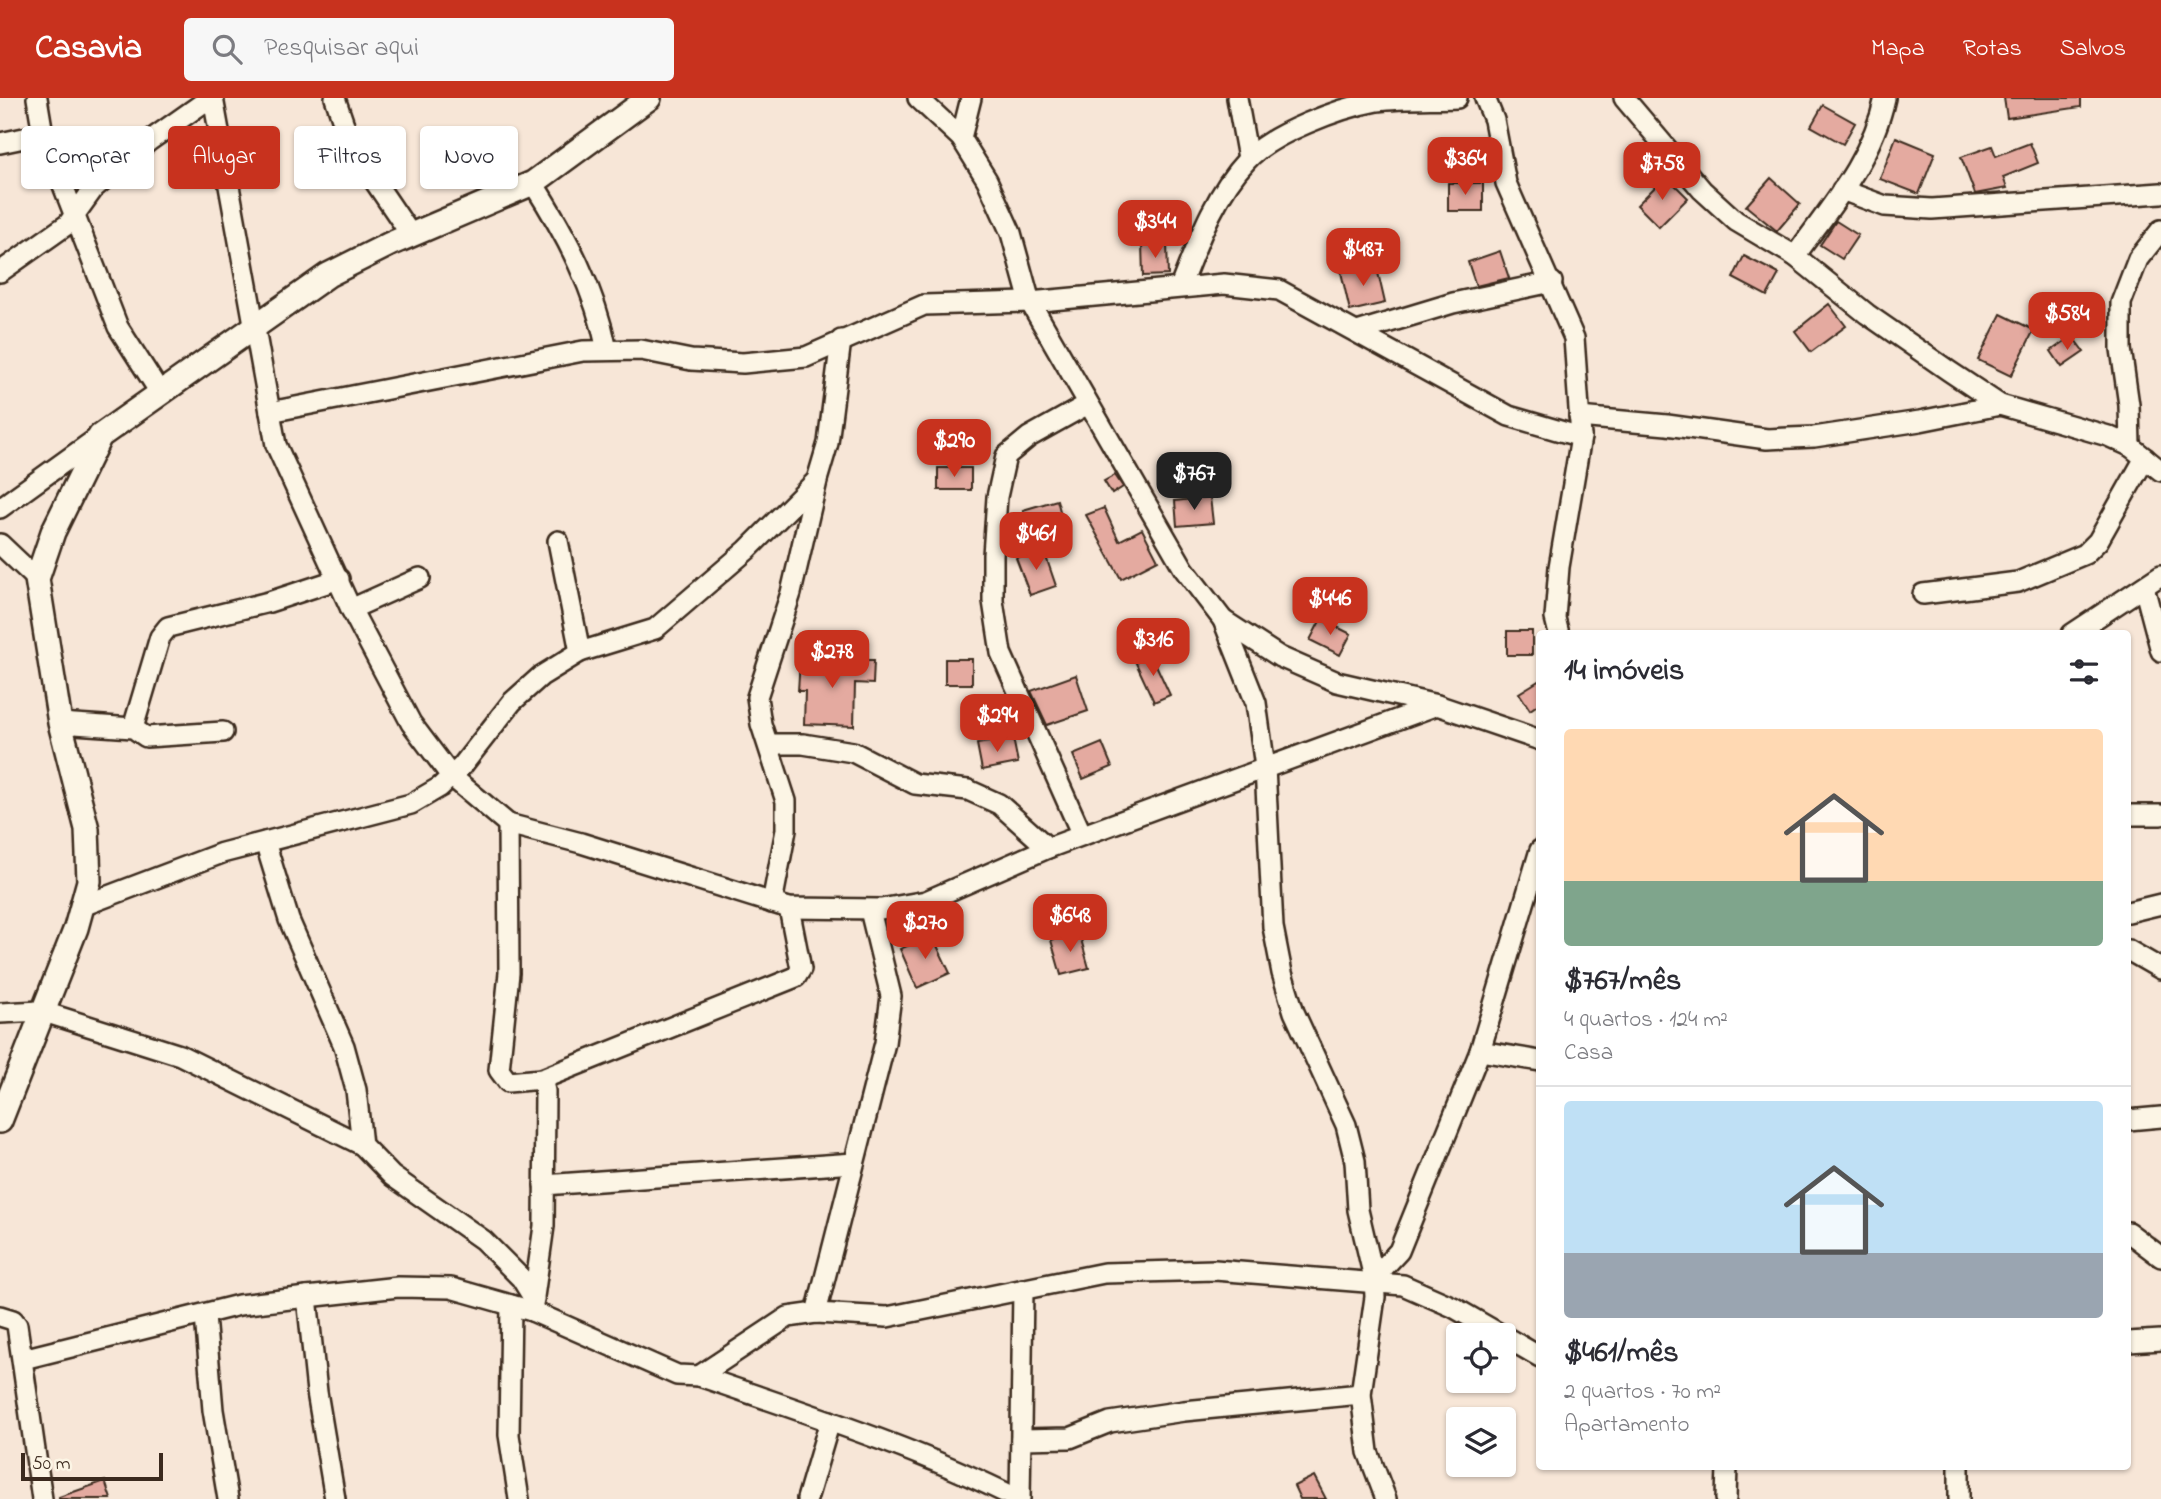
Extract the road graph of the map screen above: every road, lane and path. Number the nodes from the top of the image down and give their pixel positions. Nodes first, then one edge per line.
1 (37, 98) edge
2 (212, 98) edge
3 (335, 98) edge
4 (649, 98) edge
5 (918, 98) edge
6 (971, 98) edge
7 (1237, 98) edge
8 (1457, 98) edge
9 (1485, 98) edge
10 (1624, 98) edge
11 (1885, 98) edge
12 (42, 126) edge
13 (21, 138) edge
14 (961, 138) junction
15 (0, 142) edge
16 (1248, 158) junction
17 (533, 183) junction
18 (65, 189) edge
19 (1842, 190) junction
20 (2161, 193) edge
21 (76, 216) junction
22 (2161, 230) edge
23 (411, 235) junction
24 (1795, 256) junction
25 (0, 272) edge
26 (1552, 282) junction
27 (1180, 287) junction
28 (1030, 302) junction
29 (254, 328) junction
30 (1357, 332) junction
31 (841, 340) junction
32 (607, 350) junction
33 (159, 391) junction
34 (1088, 404) junction
35 (2000, 405) junction
36 (270, 412) junction
37 (1579, 417) junction
38 (100, 436) junction
39 (1581, 437) junction
40 (2137, 452) junction
41 (2161, 471) edge
42 (817, 480) junction
43 (0, 508) edge
44 (558, 541) dead end
45 (0, 544) edge
46 (2161, 575) edge
47 (420, 578) dead end
48 (37, 579) junction
49 (339, 579) junction
50 (2144, 587) junction
51 (1923, 594) dead end
52 (351, 609) junction
53 (1223, 620) junction
54 (1558, 630) edge
55 (2078, 630) edge
56 (2161, 651) edge
57 (580, 652) junction
58 (1437, 705) junction
59 (60, 723) junction
60 (133, 728) junction
61 (223, 732) dead end
62 (1536, 739) edge
63 (769, 744) junction
64 (1265, 767) junction
65 (451, 776) junction
66 (2131, 815) edge
67 (2161, 815) edge
68 (508, 824) junction
69 (1082, 835) junction
70 (265, 842) junction
71 (1048, 848) junction
72 (1536, 863) edge
73 (2161, 904) edge
74 (781, 905) junction
75 (82, 906) junction
76 (870, 910) junction
77 (2131, 911) edge
78 (2131, 952) edge
79 (2161, 969) edge
80 (41, 1011) junction
81 (0, 1013) edge
82 (1480, 1051) junction
83 (1536, 1059) edge
84 (542, 1079) junction
85 (2161, 1117) edge
86 (2131, 1120) edge
87 (0, 1121) edge
88 (362, 1144) junction
89 (854, 1163) junction
90 (544, 1185) junction
91 (2131, 1234) edge
92 (2161, 1257) edge
93 (1374, 1280) junction
94 (1023, 1289) junction
95 (307, 1297) junction
96 (511, 1305) junction
97 (533, 1305) junction
98 (816, 1313) junction
99 (0, 1316) edge
100 (205, 1316) junction
101 (2161, 1340) edge
102 (2131, 1342) edge
103 (1536, 1355) edge
104 (23, 1359) junction
105 (699, 1376) junction
106 (1361, 1394) junction
107 (830, 1421) junction
108 (1021, 1439) junction
109 (1727, 1470) edge
110 (1959, 1470) edge
111 (1016, 1498) edge
112 (42, 1499) edge
113 (228, 1499) edge
114 (335, 1499) edge
115 (519, 1499) edge
116 (807, 1499) edge
117 (1386, 1499) edge
118 (1726, 1499) edge
119 (1959, 1499) edge

1 - 12 street
2 - 21 street
2 - 29 street
3 - 23 street
4 - 17 street
5 - 14 street
6 - 14 street
7 - 16 street
8 - 16 street
9 - 26 street
10 - 24 street
11 - 19 street
13 - 15 street
14 - 28 street
16 - 27 street
17 - 23 street
17 - 32 street
18 - 21 street
19 - 20 street
19 - 24 street
21 - 25 street
21 - 33 street
22 - 40 street
23 - 29 street
24 - 35 street
26 - 30 street
26 - 37 street
27 - 28 street
27 - 30 street
28 - 31 street
28 - 34 street
29 - 33 street
29 - 36 street
30 - 39 street
31 - 32 street
31 - 42 street
32 - 36 street
33 - 38 street
34 - 53 street
34 - 69 street
35 - 37 street
35 - 40 street
36 - 49 street
37 - 39 street
38 - 43 street
38 - 48 street
39 - 54 street
40 - 41 street
40 - 51 street
42 - 57 street
42 - 63 street
44 - 57 street
45 - 48 street
46 - 50 street
47 - 52 street
48 - 59 street
49 - 52 street
49 - 60 street
50 - 55 street
50 - 56 street
52 - 65 street
53 - 58 street
53 - 64 street
57 - 65 street
58 - 62 street
58 - 64 street
59 - 60 street
59 - 75 street
60 - 61 street
63 - 71 street
63 - 74 street
64 - 69 street
64 - 93 street
65 - 68 street
65 - 70 street
66 - 67 street
68 - 74 street
68 - 84 street
69 - 71 street
70 - 75 street
70 - 88 street
71 - 76 street
72 - 82 street
73 - 77 street
74 - 76 street
74 - 84 street
75 - 80 street
76 - 89 street
78 - 79 street
80 - 81 street
80 - 87 street
80 - 88 street
82 - 83 street
82 - 93 street
84 - 90 street
85 - 86 street
88 - 97 street
89 - 90 street
89 - 98 street
90 - 97 street
91 - 92 street
93 - 94 street
93 - 103 street
93 - 106 street
94 - 98 street
94 - 108 street
95 - 96 street
95 - 100 street
95 - 114 street
96 - 97 street
96 - 115 street
97 - 105 street
98 - 105 street
99 - 104 street
100 - 104 street
100 - 113 street
101 - 102 street
104 - 112 street
105 - 107 street
106 - 108 street
106 - 117 street
107 - 111 street
107 - 116 street
108 - 111 street
109 - 118 street
110 - 119 street

